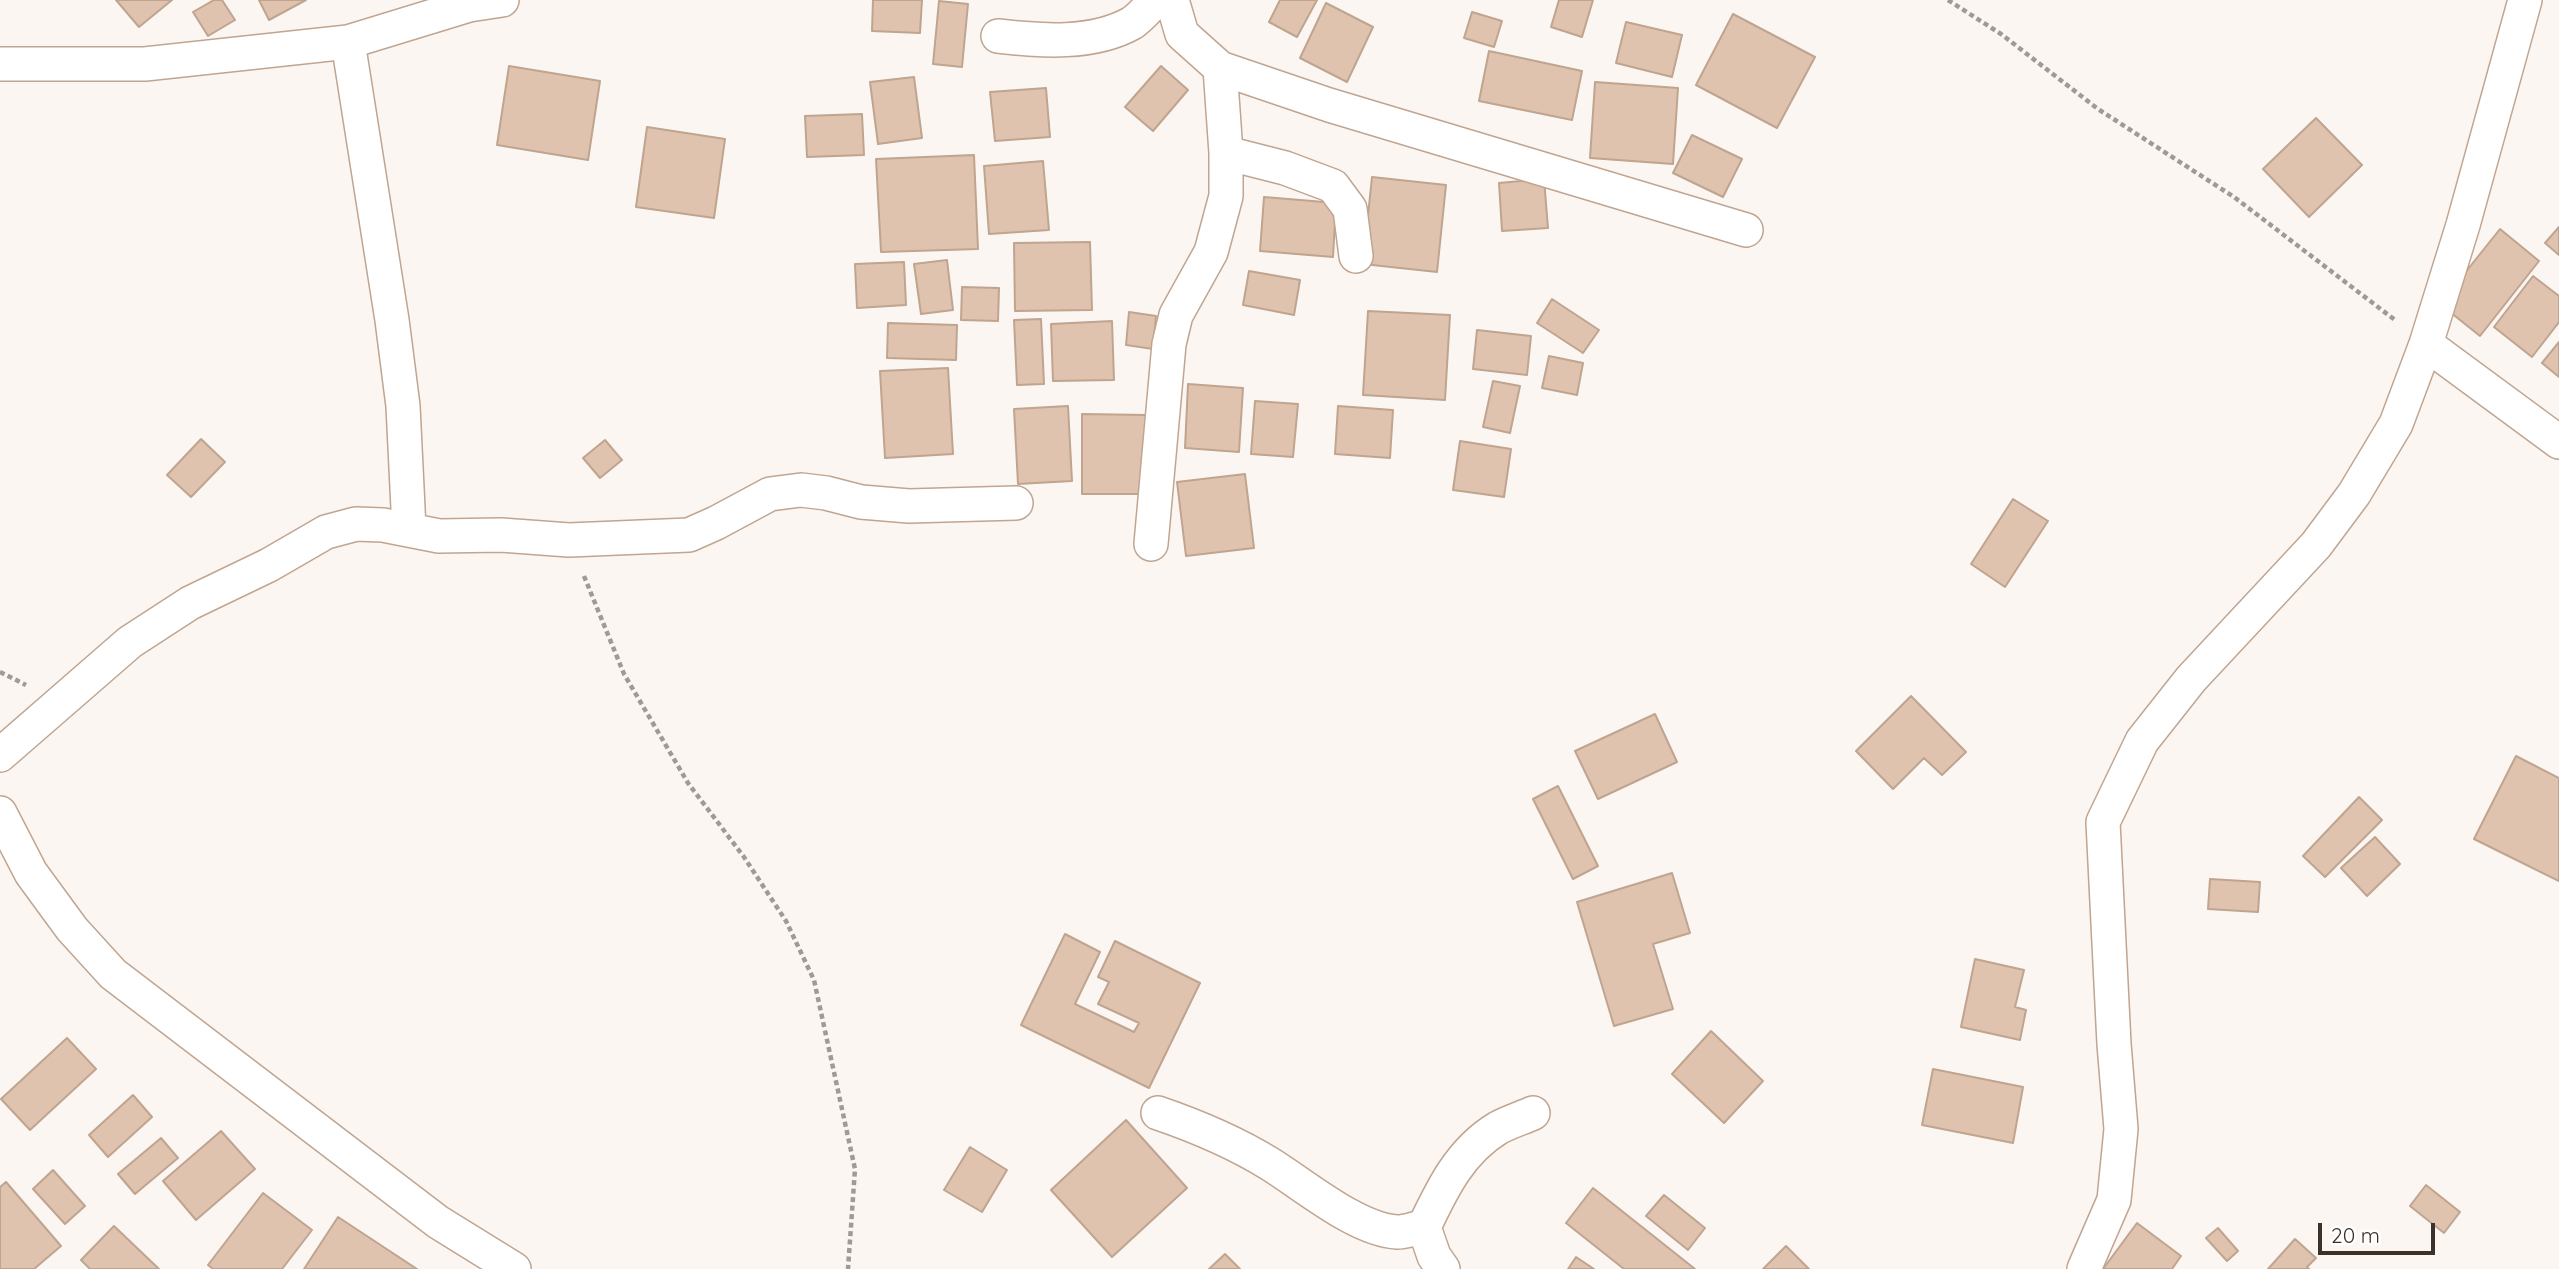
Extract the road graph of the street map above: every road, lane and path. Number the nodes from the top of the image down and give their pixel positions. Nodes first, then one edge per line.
1 (502, 0) edge
2 (1156, 0) edge
3 (1172, 0) edge
4 (1948, 0) edge
5 (2525, 0) edge
6 (468, 2) edge
7 (998, 36) dead end
8 (348, 42) junction
9 (0, 64) edge
10 (1220, 68) junction
11 (1226, 153) junction
12 (1746, 230) dead end
13 (1356, 256) dead end
14 (2426, 344) junction
15 (2559, 442) edge
16 (1016, 503) dead end
17 (409, 529) junction
18 (569, 540) junction
19 (1151, 544) dead end
20 (0, 755) edge
21 (0, 813) edge
22 (1158, 1112) dead end
23 (1533, 1113) dead end
24 (1424, 1227) junction
25 (514, 1269) edge
26 (848, 1269) edge
27 (1443, 1269) edge
28 (2084, 1269) edge

1 - 6 street
2 - 7 street
3 - 10 street
4 - 14 path
5 - 14 street
6 - 8 street
8 - 9 street
8 - 17 street
10 - 11 street
10 - 12 street
11 - 13 street
11 - 19 street
14 - 15 street
14 - 28 street
16 - 18 street
17 - 18 street
17 - 20 street
18 - 26 path
21 - 25 street
22 - 24 street
23 - 24 street
24 - 27 street

